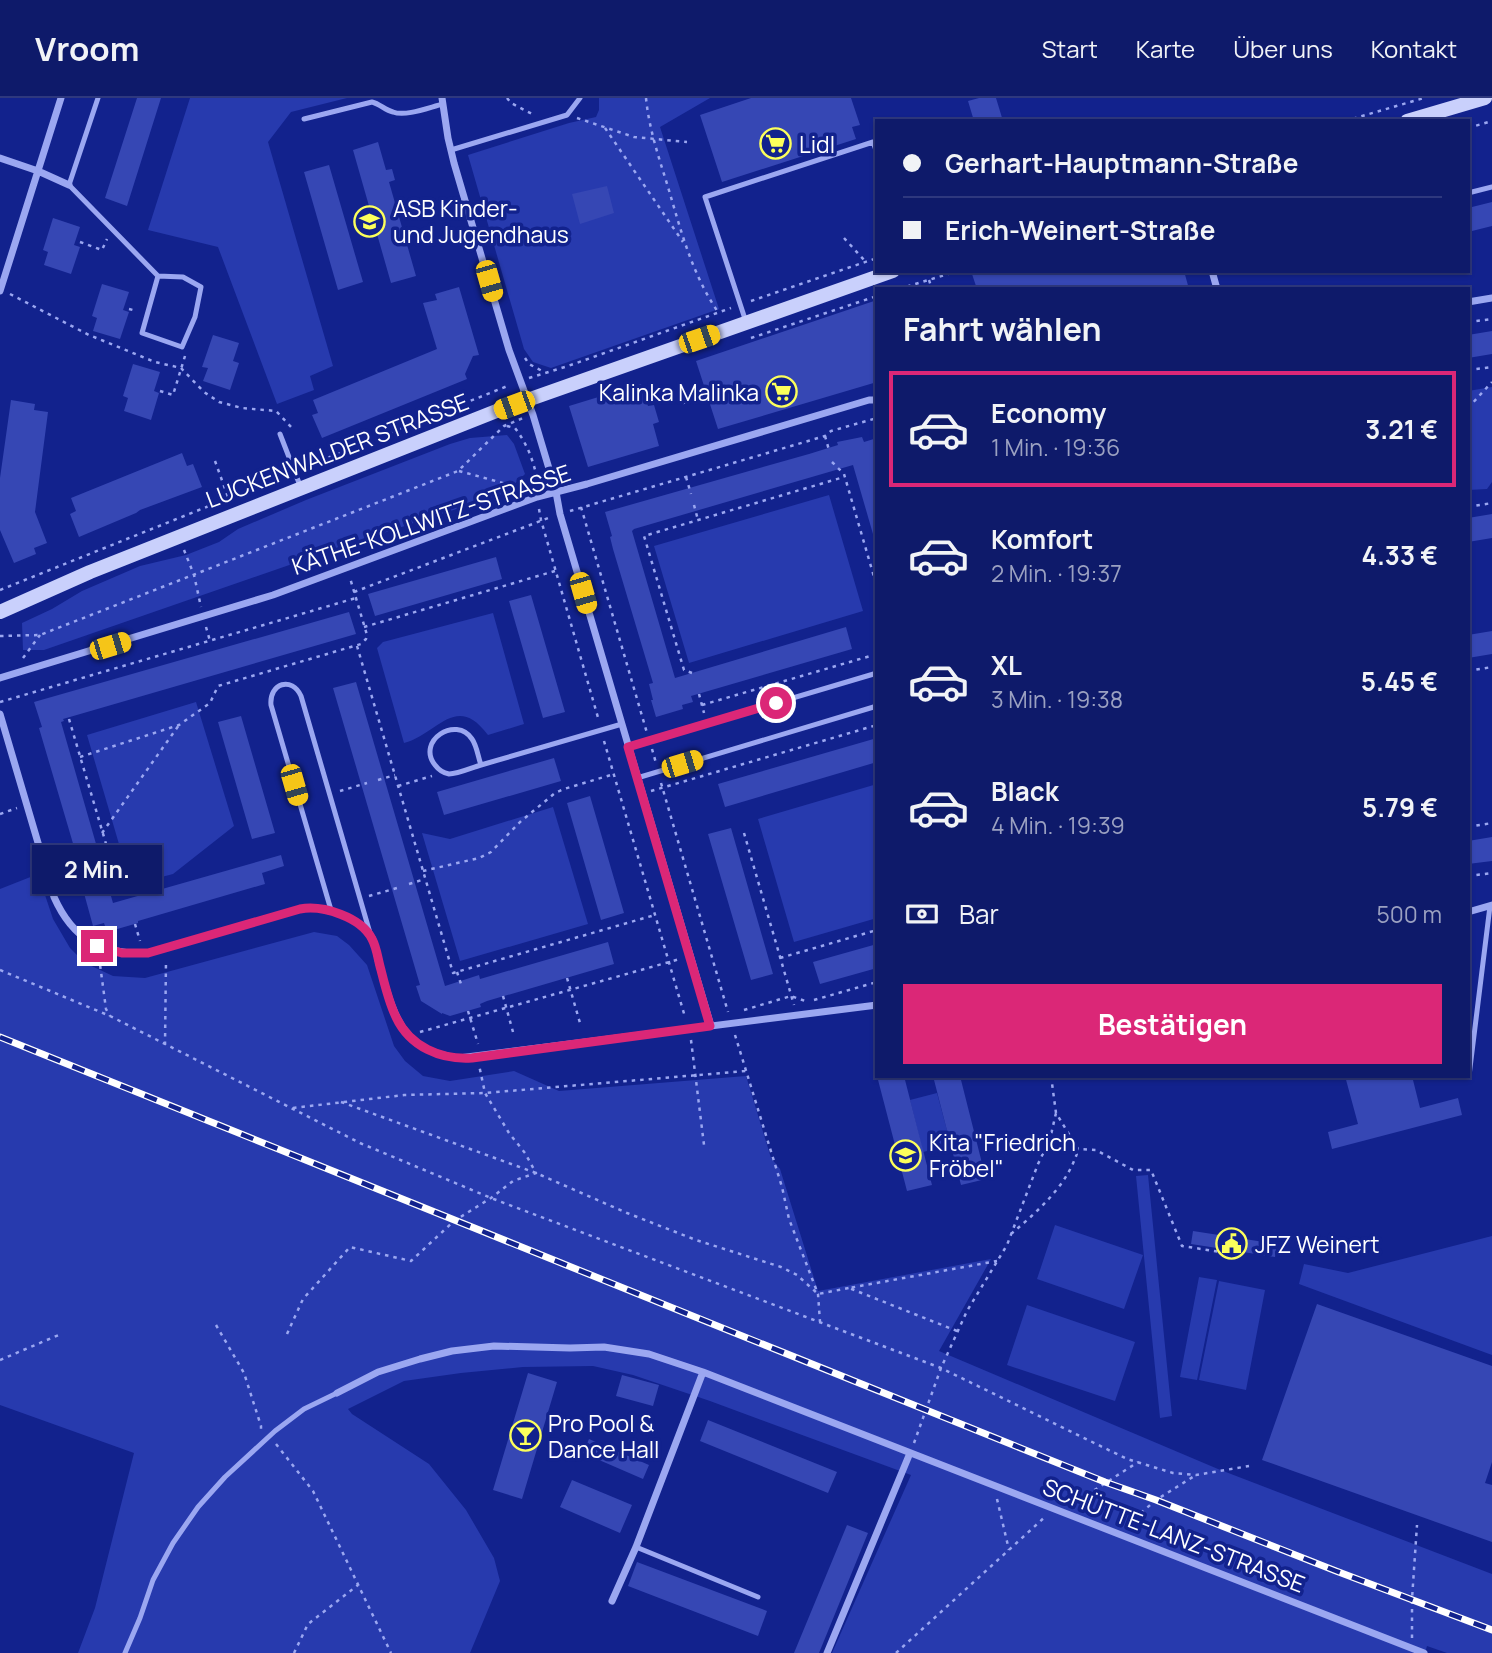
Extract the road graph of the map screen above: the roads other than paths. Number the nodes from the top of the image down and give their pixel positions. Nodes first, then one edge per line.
1 (61, 98) edge
2 (97, 98) edge
3 (580, 98) edge
4 (1485, 98) edge
5 (442, 101) edge
6 (304, 119) dead end
7 (1413, 119) edge
8 (875, 148) edge
9 (451, 150) junction
10 (0, 158) edge
11 (37, 171) junction
12 (69, 185) junction
13 (1492, 187) edge
14 (1470, 192) edge
15 (886, 274) edge
16 (158, 276) junction
17 (0, 290) edge
18 (1492, 298) edge
19 (1470, 302) edge
20 (746, 323) junction
21 (528, 400) junction
22 (875, 400) edge
23 (280, 434) dead end
24 (301, 488) junction
25 (556, 492) junction
26 (0, 612) edge
27 (875, 674) edge
28 (0, 678) edge
29 (875, 707) edge
30 (0, 714) edge
31 (622, 724) junction
32 (628, 747) junction
33 (481, 765) junction
34 (637, 778) junction
35 (1491, 906) edge
36 (331, 911) junction
37 (1470, 911) edge
38 (372, 938) junction
39 (875, 1005) edge
40 (710, 1026) junction
41 (1470, 1068) edge
42 (704, 1372) junction
43 (337, 1393) joint
44 (911, 1453) junction
45 (636, 1547) junction
46 (758, 1597) dead end
47 (612, 1601) dead end
48 (125, 1653) edge
49 (827, 1653) edge
50 (1424, 1653) edge

1 - 11 street
2 - 12 lane
3 - 9 lane
4 - 7 main road
5 - 6 lane
5 - 9 street
8 - 20 lane
9 - 21 street
10 - 11 street
11 - 12 street
11 - 17 street
12 - 16 lane
13 - 14 lane
15 - 20 main road, LUCKENWALDER STRASSE
16 - 16 lane
18 - 19 street
20 - 21 main road, LUCKENWALDER STRASSE
21 - 24 main road, LUCKENWALDER STRASSE
21 - 25 street
22 - 25 street, KÄTHE-KOLLWITZ-STRASSE
23 - 24 lane
24 - 26 main road, LUCKENWALDER STRASSE
25 - 28 street, KÄTHE-KOLLWITZ-STRASSE
25 - 31 street
27 - 32 lane
29 - 34 lane
30 - 36 street
31 - 32 street
31 - 33 lane
32 - 34 street
33 - 33 lane
34 - 40 street
35 - 37 street
35 - 41 lane
36 - 38 street
36 - 38 lane
38 - 40 street
39 - 40 street
42 - 43 street, SCHÜTTE-LANZ-STRASSE
42 - 44 street, SCHÜTTE-LANZ-STRASSE
42 - 45 street
43 - 48 lane, SCHÜTTE-LANZ-STRASSE
44 - 49 street
44 - 50 street, SCHÜTTE-LANZ-STRASSE
45 - 46 lane
45 - 47 street

